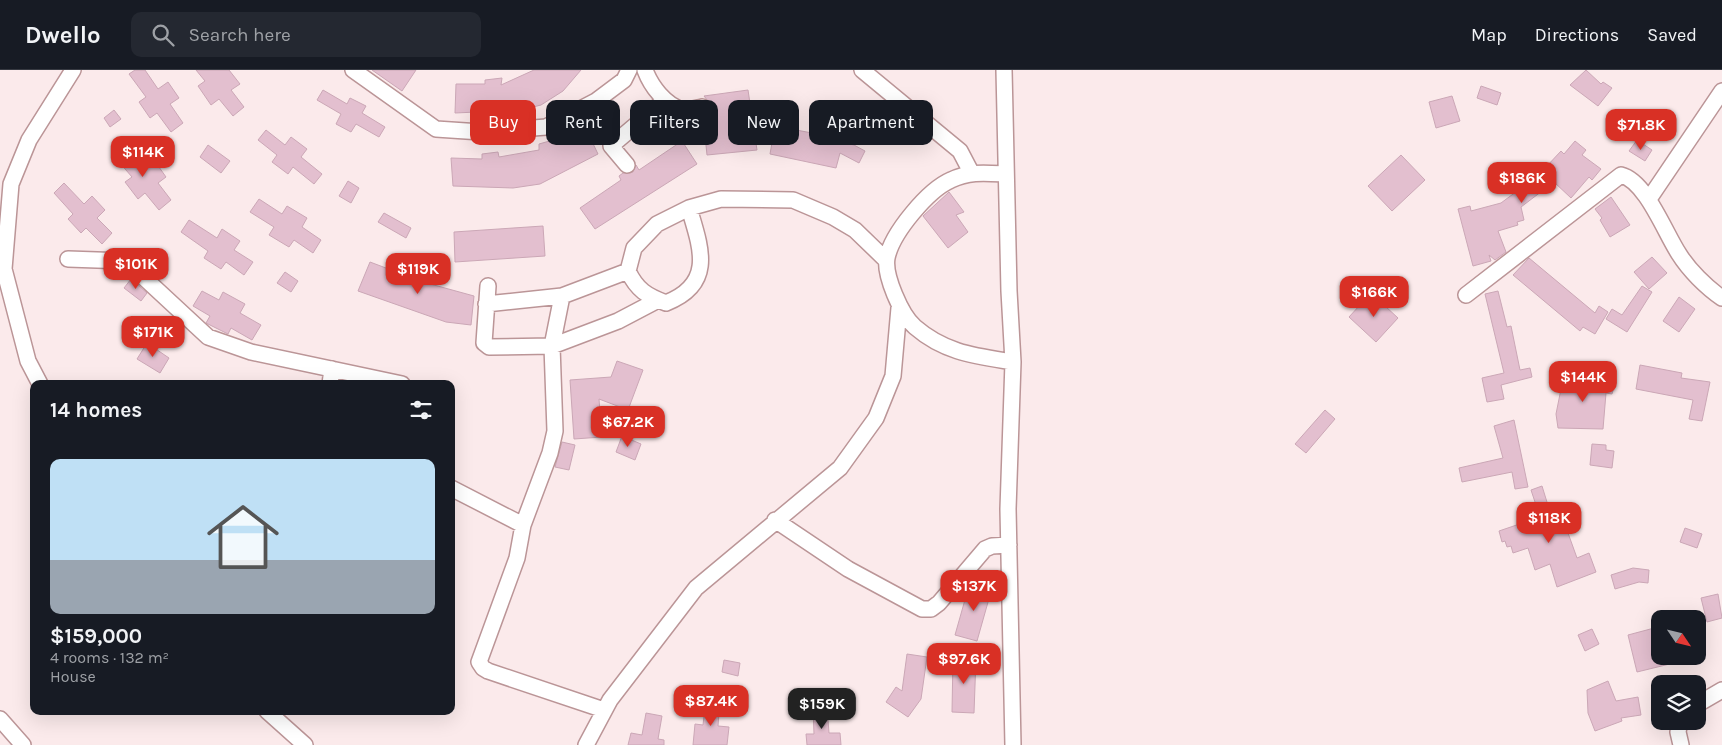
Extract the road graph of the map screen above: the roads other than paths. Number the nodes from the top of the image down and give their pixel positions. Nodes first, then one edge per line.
1 (73, 70) edge
2 (353, 70) edge
3 (629, 70) edge
4 (645, 70) edge
5 (862, 70) edge
6 (1004, 70) edge
7 (1722, 91) edge
8 (664, 100) edge
9 (630, 130) edge
10 (627, 165) dead end
11 (971, 172) junction
12 (1006, 174) junction
13 (1649, 199) junction
14 (689, 208) junction
15 (68, 259) dead end
16 (886, 260) junction
17 (628, 271) junction
18 (488, 286) dead end
19 (1466, 295) dead end
20 (562, 296) junction
21 (1722, 298) edge
22 (658, 300) junction
23 (486, 304) junction
24 (899, 308) junction
25 (552, 346) junction
26 (1013, 362) junction
27 (331, 376) edge
28 (38, 380) edge
29 (366, 380) edge
30 (455, 490) edge
31 (775, 520) junction
32 (523, 525) junction
33 (1009, 545) junction
34 (1722, 690) edge
35 (1706, 699) edge
36 (604, 710) junction
37 (271, 715) edge
38 (0, 719) edge
39 (1678, 730) edge
40 (23, 745) edge
41 (305, 745) edge
42 (586, 745) edge
43 (1013, 745) edge
44 (1681, 745) edge

1 - 28 street
2 - 3 street
4 - 8 street
5 - 11 street
6 - 12 street
7 - 13 street
9 - 10 street
11 - 12 street
11 - 16 street
12 - 26 street
13 - 19 street
13 - 21 street
14 - 16 street
14 - 17 street
14 - 22 street
15 - 27 street
16 - 24 street
17 - 20 street
17 - 22 street
18 - 23 street
20 - 23 street
20 - 25 street
22 - 25 street
23 - 25 street
24 - 26 street
24 - 31 street
25 - 32 street
26 - 33 street
27 - 29 street
30 - 32 street
31 - 33 street
31 - 36 street
32 - 36 street
33 - 43 street
34 - 35 street
36 - 42 street
37 - 41 street
38 - 40 street
39 - 44 street

